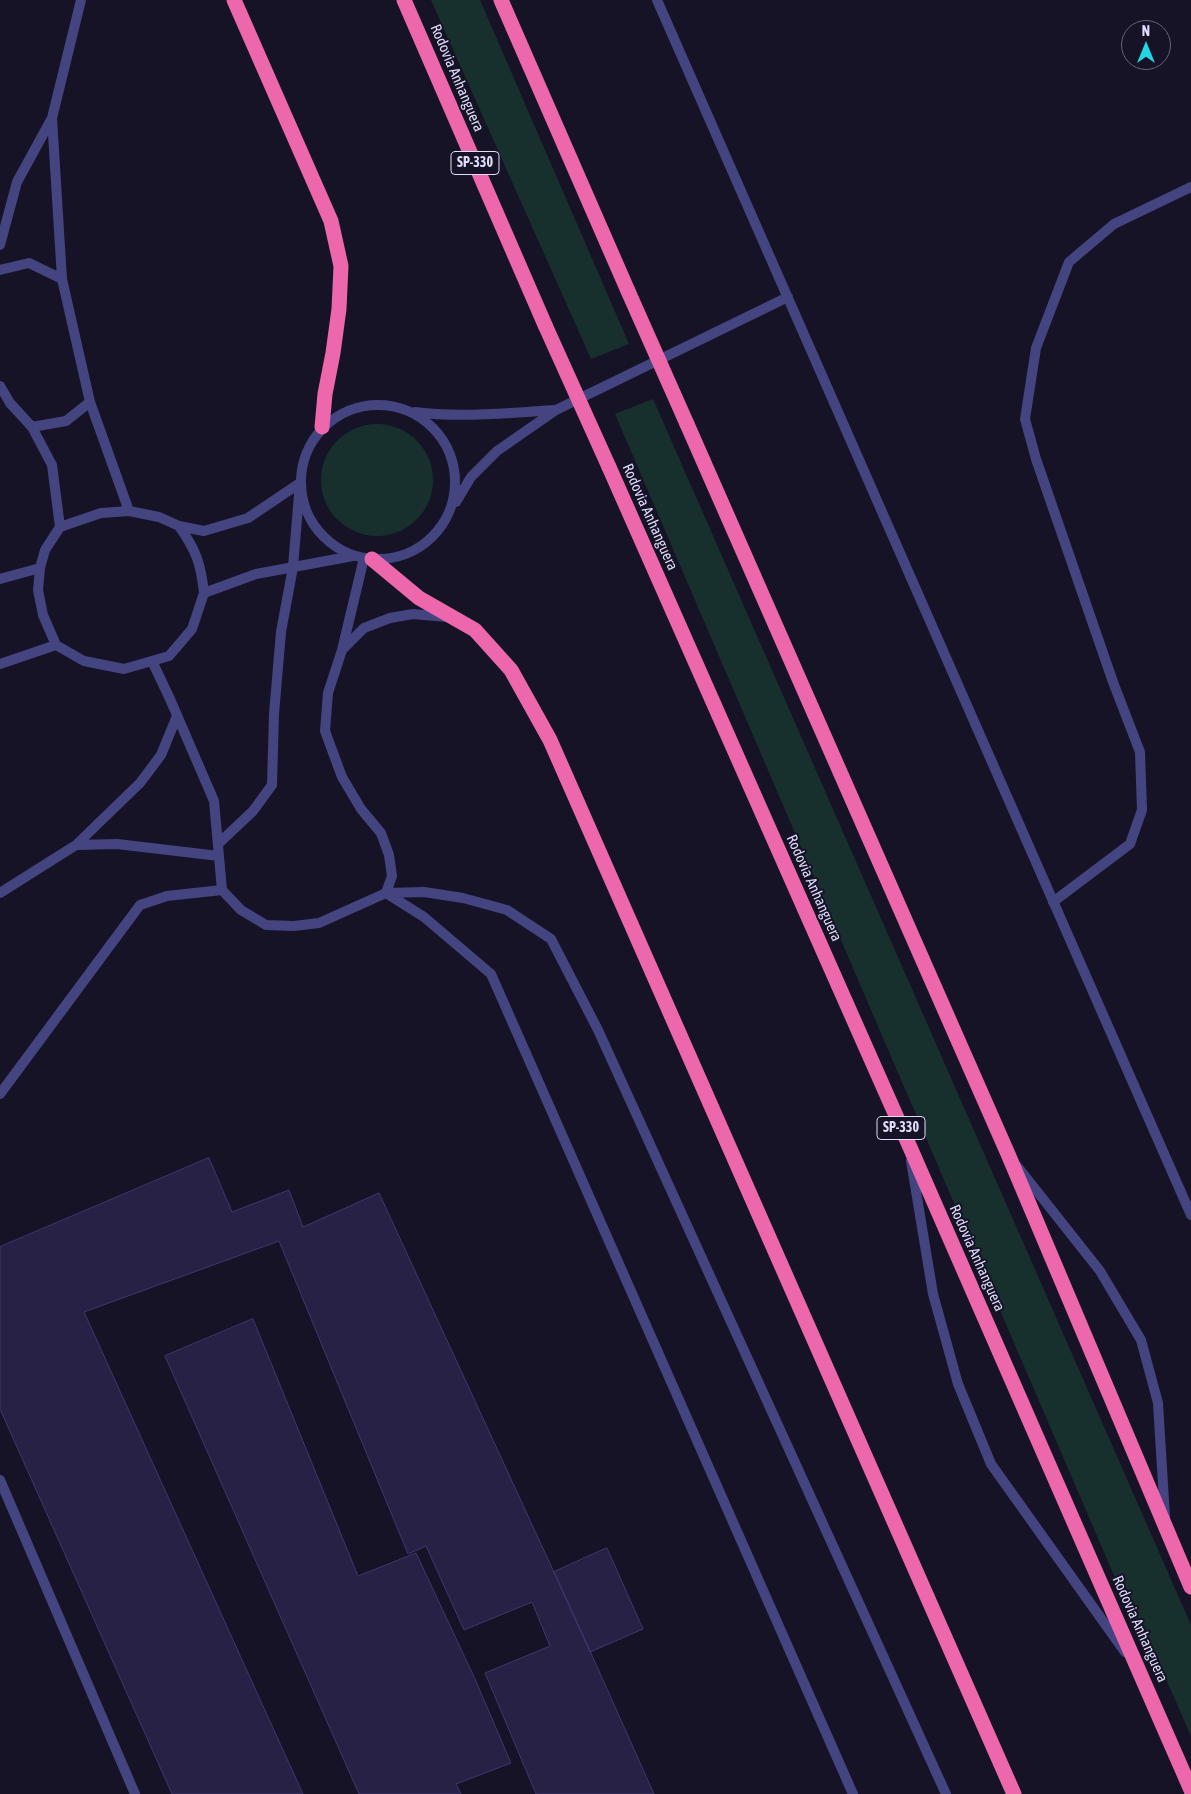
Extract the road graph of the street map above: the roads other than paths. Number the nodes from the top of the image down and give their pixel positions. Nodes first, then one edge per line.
1 (81, 0) edge
2 (234, 0) edge
3 (404, 0) edge
4 (501, 0) edge
5 (657, 0) edge
6 (52, 118) junction
7 (1191, 188) edge
8 (0, 245) edge
9 (0, 270) edge
10 (62, 279) junction
11 (788, 297) junction
12 (0, 386) edge
13 (90, 402) junction
14 (556, 410) junction
15 (411, 411) junction
16 (32, 426) junction
17 (322, 427) junction
18 (300, 483) junction
19 (129, 511) junction
20 (449, 513) junction
21 (179, 526) junction
22 (60, 528) junction
23 (353, 556) junction
24 (368, 558) junction
25 (293, 567) junction
26 (40, 568) junction
27 (0, 579) edge
28 (204, 593) junction
29 (454, 618) junction
30 (56, 645) junction
31 (342, 650) junction
32 (152, 661) junction
33 (0, 664) edge
34 (177, 716) junction
35 (76, 844) junction
36 (218, 844) junction
37 (219, 856) junction
38 (222, 890) junction
39 (0, 893) edge
40 (386, 894) junction
41 (1053, 902) junction
42 (0, 1094) edge
43 (909, 1145) junction
44 (1008, 1154) junction
45 (1191, 1215) edge
46 (0, 1480) edge
47 (1166, 1530) junction
48 (1191, 1587) edge
49 (1140, 1671) junction
50 (1191, 1790) edge
51 (135, 1794) edge
52 (853, 1794) edge
53 (946, 1794) edge
54 (1014, 1794) edge

1 - 6 street
2 - 17 highway
3 - 43 highway, Rodovia Anhanguera / SP-330, bridge
4 - 44 highway, bridge
5 - 11 street
6 - 8 street
6 - 10 street
7 - 41 street
9 - 10 street
10 - 13 street
11 - 14 street
11 - 41 street
12 - 16 street
13 - 16 street
13 - 19 street
14 - 15 street
14 - 20 street
15 - 17 street
15 - 20 street
16 - 22 street
17 - 18 street
18 - 21 street
18 - 23 street
18 - 25 street
19 - 21 street
19 - 22 street
20 - 24 street
21 - 28 street
22 - 26 street
23 - 24 street
23 - 25 street
24 - 29 highway
24 - 31 street
25 - 28 street
25 - 36 street
26 - 27 street
26 - 30 street
28 - 32 street
29 - 31 street
29 - 54 highway
30 - 32 street
30 - 33 street
31 - 40 street
32 - 34 street
34 - 35 street
34 - 36 street
35 - 37 street
35 - 39 street
36 - 37 street
37 - 38 street
38 - 40 street
38 - 42 street
40 - 52 street
40 - 53 street
41 - 45 street
43 - 49 highway, Rodovia Anhanguera / SP-330
43 - 49 street
44 - 47 highway
44 - 47 street
46 - 51 street
47 - 48 highway
49 - 50 highway, Rodovia Anhanguera / SP-330

